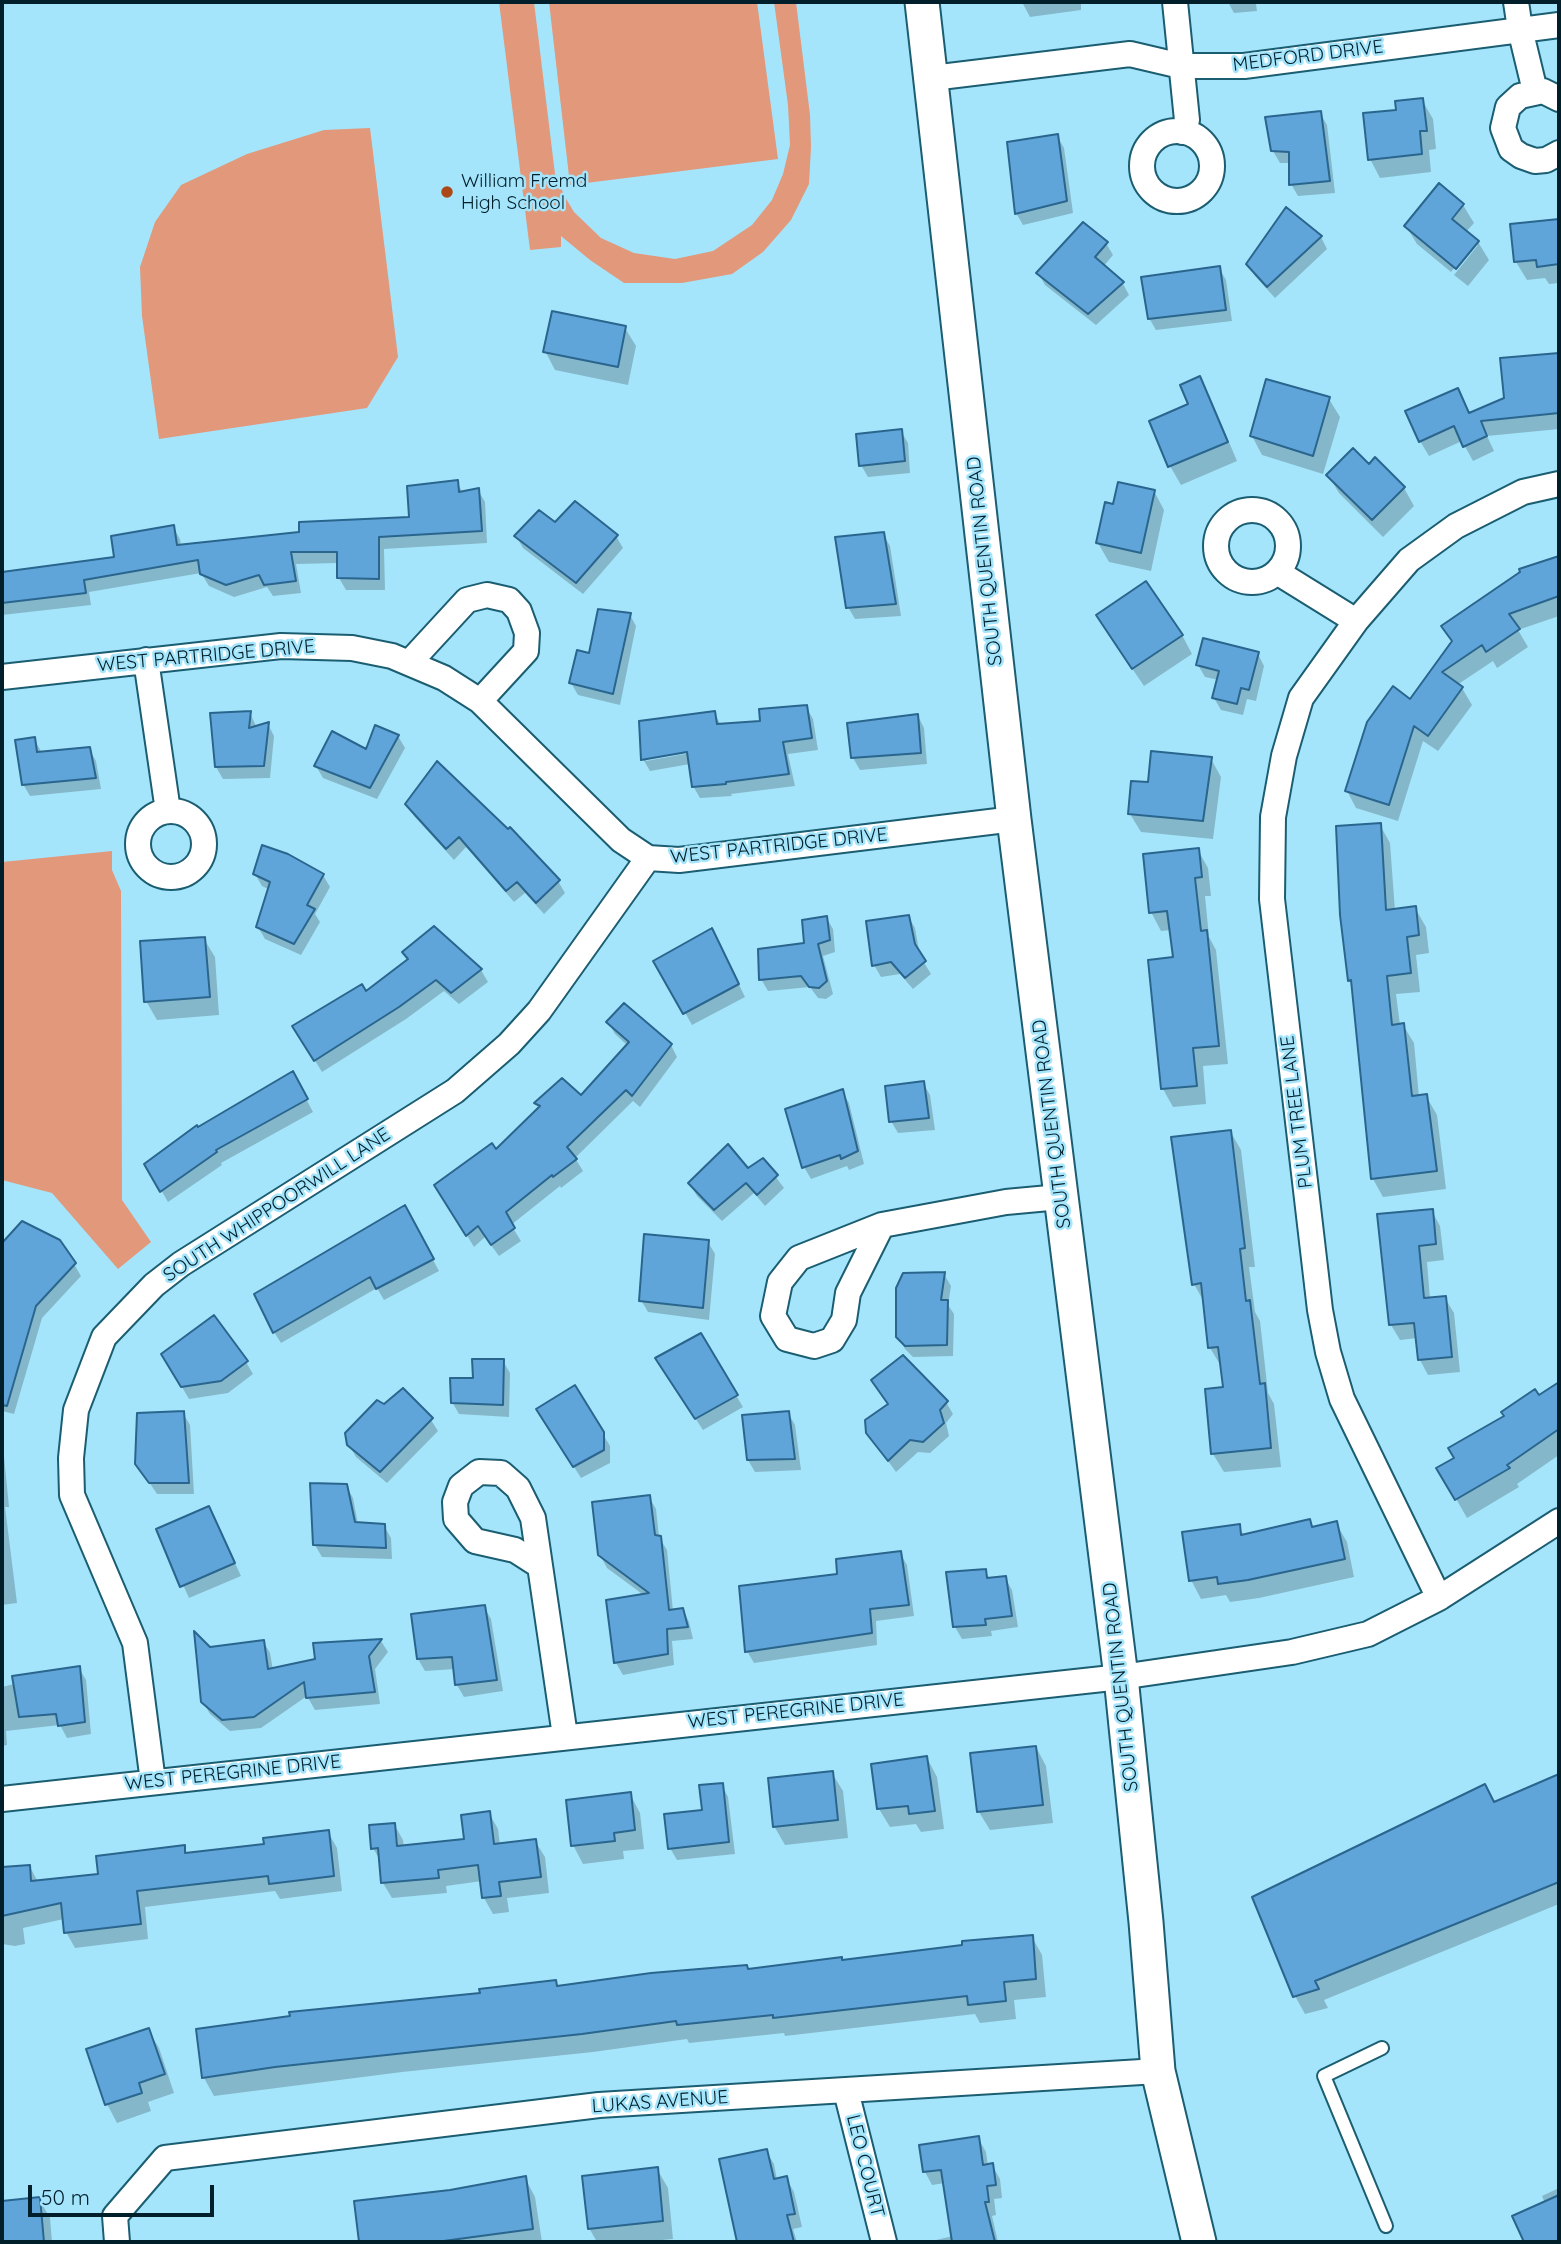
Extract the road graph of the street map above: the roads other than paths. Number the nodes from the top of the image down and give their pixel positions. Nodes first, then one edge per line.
1 (922, 2) edge
2 (1175, 2) edge
3 (1516, 2) edge
4 (1559, 25) edge
5 (1520, 29) junction
6 (1181, 66) junction
7 (932, 78) junction
8 (1535, 91) junction
9 (1559, 99) edge
10 (1182, 132) dead end
11 (1559, 153) edge
12 (1559, 484) edge
13 (1277, 572) dead end
14 (1356, 621) junction
15 (146, 660) junction
16 (409, 663) junction
17 (2, 677) edge
18 (480, 701) junction
19 (169, 811) dead end
20 (1014, 819) junction
21 (648, 858) junction
22 (1060, 1197) junction
23 (883, 1224) junction
24 (1559, 1521) edge
25 (540, 1566) dead end
26 (1439, 1598) junction
27 (1121, 1677) junction
28 (565, 1736) junction
29 (153, 1782) junction
30 (2, 1799) edge
31 (1382, 2048) dead end
32 (1158, 2070) junction
33 (846, 2091) junction
34 (1386, 2226) dead end
35 (117, 2242) edge
36 (884, 2242) edge
37 (1199, 2242) edge

1 - 7 main road, SOUTH QUENTIN ROAD
2 - 6 street
3 - 5 street
4 - 5 street, MEDFORD DRIVE
5 - 6 street, MEDFORD DRIVE
5 - 8 street
6 - 7 street, MEDFORD DRIVE
6 - 10 street
7 - 20 main road, SOUTH QUENTIN ROAD
8 - 9 street
8 - 11 street
12 - 14 street, PLUM TREE LANE
13 - 14 street
14 - 26 street, PLUM TREE LANE
15 - 16 street, WEST PARTRIDGE DRIVE
15 - 17 street, WEST PARTRIDGE DRIVE
15 - 19 street
16 - 18 street, WEST PARTRIDGE DRIVE
16 - 18 street
18 - 21 street, WEST PARTRIDGE DRIVE
20 - 21 street, WEST PARTRIDGE DRIVE
20 - 22 main road, SOUTH QUENTIN ROAD
21 - 29 street, SOUTH WHIPPOORWILL LANE
22 - 23 street
22 - 27 main road, SOUTH QUENTIN ROAD
23 - 23 street
24 - 26 street, WEST PEREGRINE DRIVE
25 - 28 street
26 - 27 street, WEST PEREGRINE DRIVE
27 - 28 street, WEST PEREGRINE DRIVE
27 - 32 main road, SOUTH QUENTIN ROAD
28 - 29 street, WEST PEREGRINE DRIVE
29 - 30 street, WEST PEREGRINE DRIVE
31 - 34 lane
32 - 33 street, LUKAS AVENUE
32 - 37 main road, SOUTH QUENTIN ROAD
33 - 35 street, LUKAS AVENUE
33 - 36 street, LEO COURT

